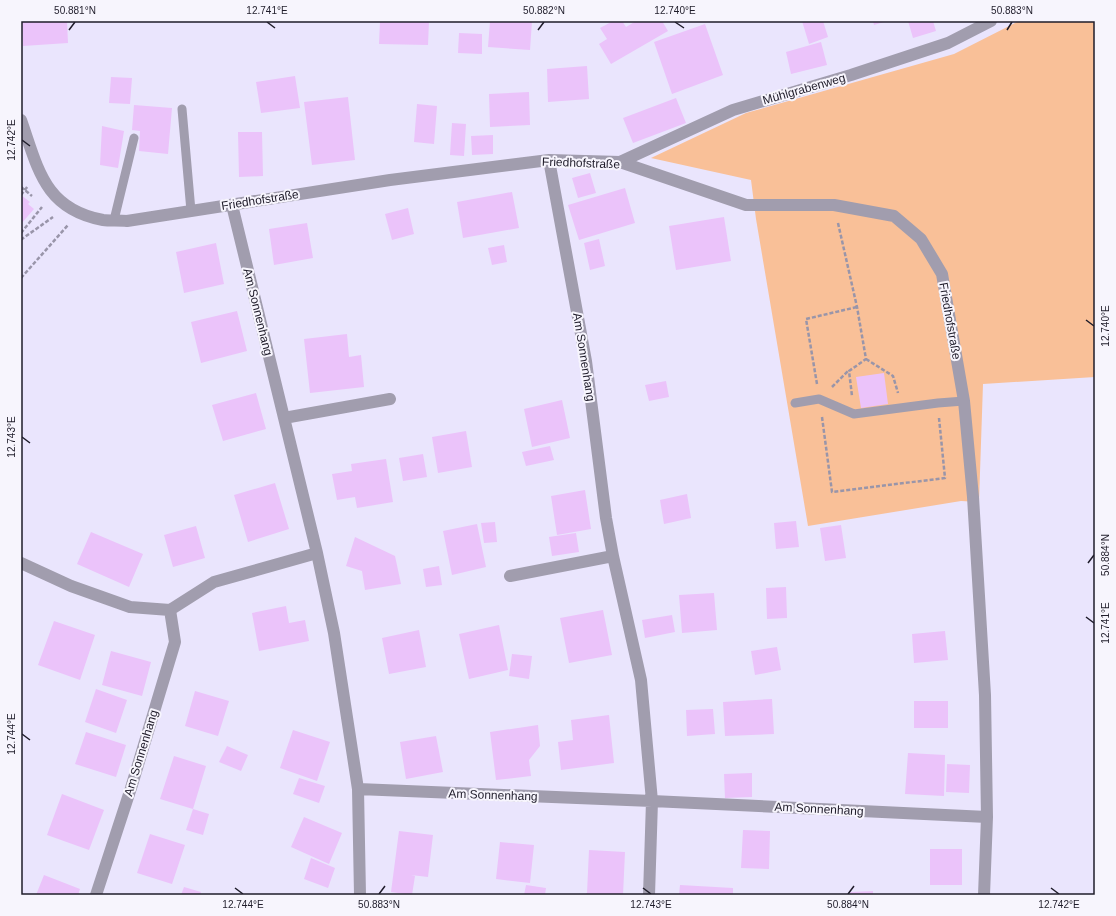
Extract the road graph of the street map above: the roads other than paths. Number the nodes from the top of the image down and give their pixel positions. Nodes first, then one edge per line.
1 (991, 21) edge
2 (182, 109) dead end
3 (21, 120) edge
4 (134, 138) dead end
5 (549, 160) junction
6 (620, 162) junction
7 (232, 205) junction
8 (191, 211) junction
9 (114, 220) junction
10 (390, 399) dead end
11 (964, 401) junction
12 (795, 403) dead end
13 (284, 418) junction
14 (317, 553) junction
15 (613, 556) junction
16 (21, 563) edge
17 (510, 576) dead end
18 (170, 610) junction
19 (358, 789) junction
20 (652, 801) junction
21 (987, 817) junction
22 (96, 895) edge
23 (360, 895) edge
24 (649, 895) edge
25 (984, 895) edge

1 - 6 street, Mühlgrabenweg
2 - 8 lane
3 - 9 street, Friedhofstraße
4 - 9 lane
5 - 6 street, Friedhofstraße
5 - 7 street, Friedhofstraße
5 - 15 street, Am Sonnenhang
6 - 11 street, Friedhofstraße
7 - 8 street, Friedhofstraße
7 - 13 street, Am Sonnenhang
8 - 9 street, Friedhofstraße
10 - 13 street
11 - 12 lane
11 - 21 street, Friedhofstraße
13 - 14 street, Am Sonnenhang
14 - 18 street
14 - 19 street, Am Sonnenhang
15 - 17 street
15 - 20 street, Am Sonnenhang
16 - 18 street
18 - 22 street, Am Sonnenhang
19 - 20 street, Am Sonnenhang
19 - 23 street, Am Sonnenhang
20 - 21 street, Am Sonnenhang
20 - 24 street, Am Sonnenhang
21 - 25 street

